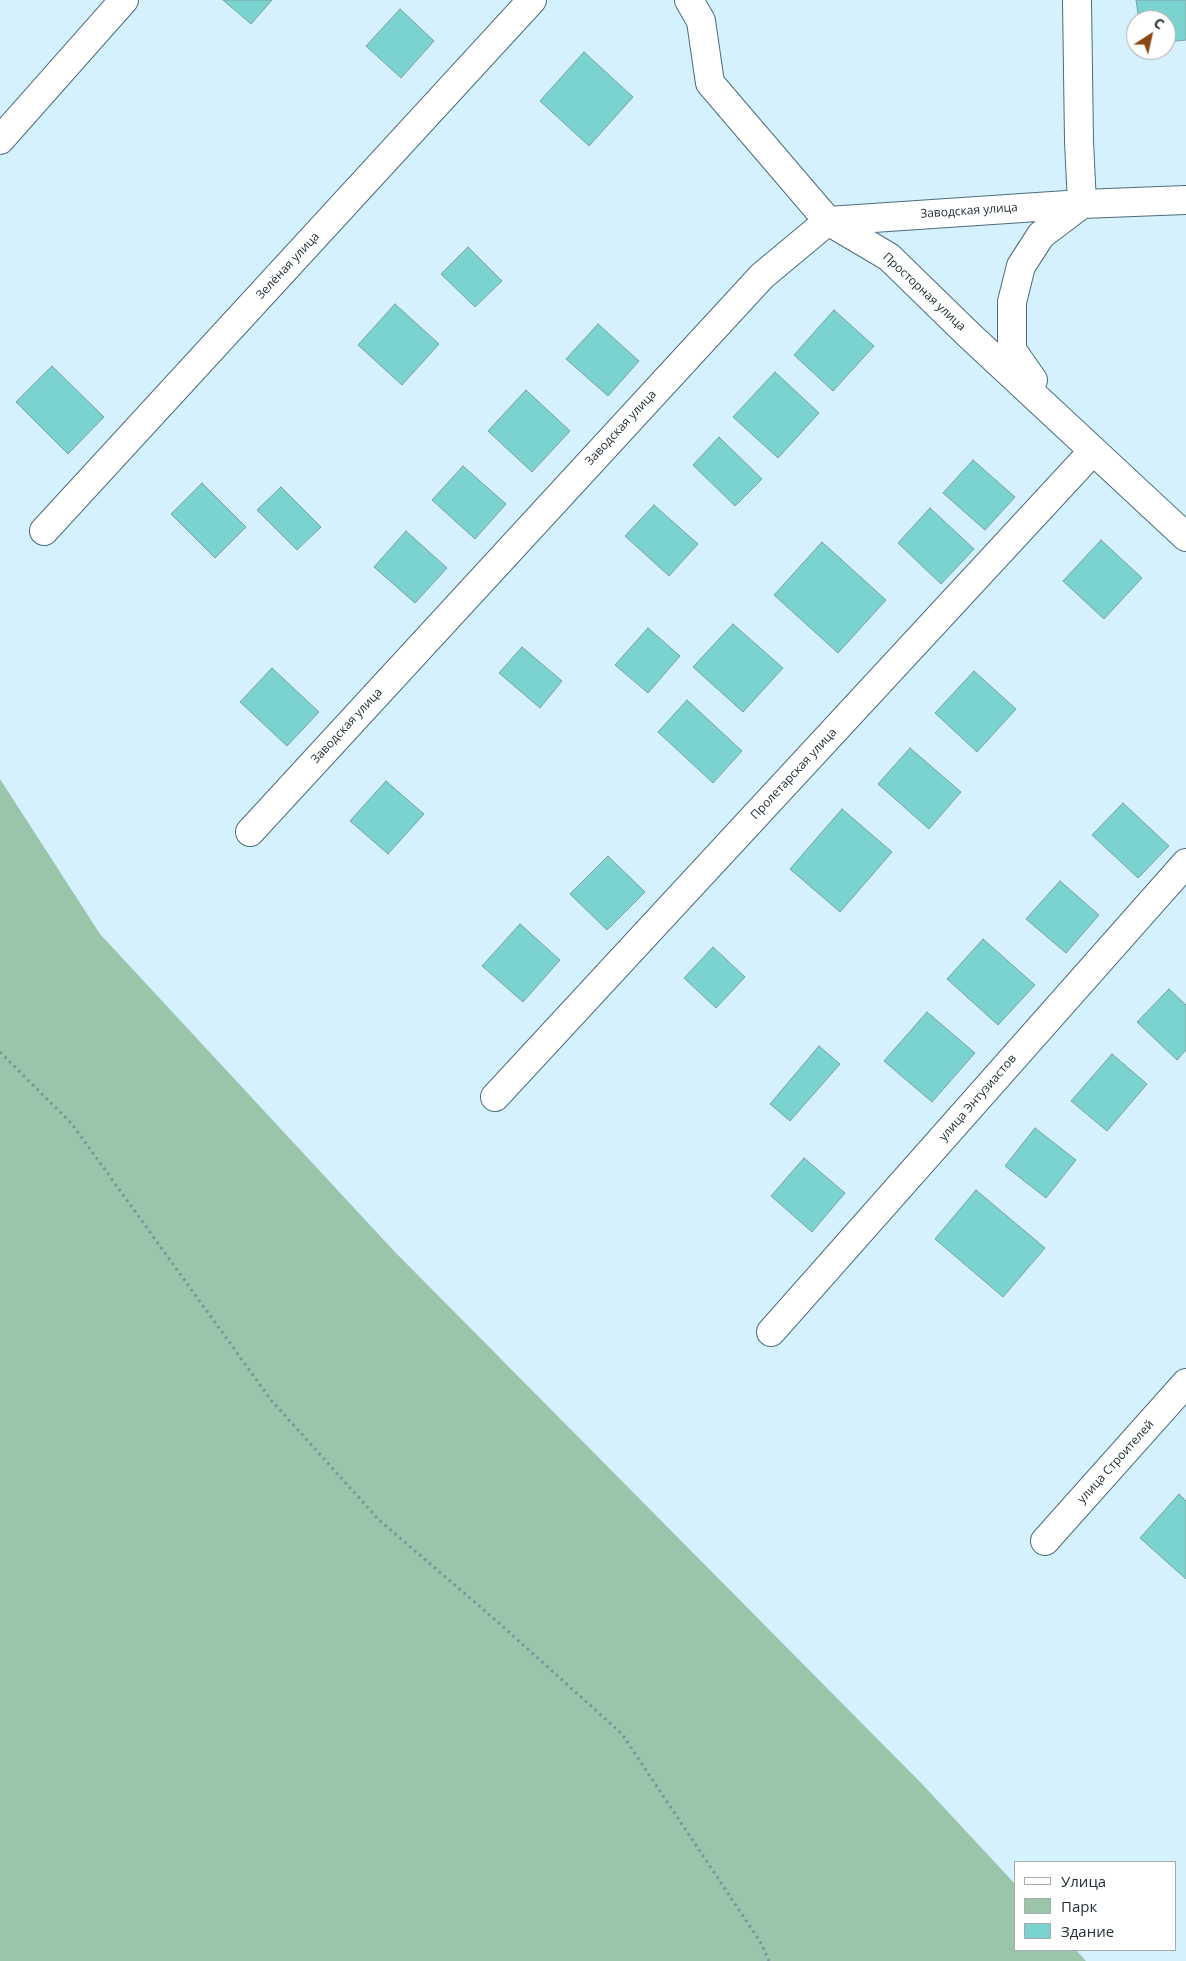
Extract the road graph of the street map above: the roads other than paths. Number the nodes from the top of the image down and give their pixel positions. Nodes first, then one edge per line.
1 (124, 0) edge
2 (532, 0) edge
3 (689, 0) edge
4 (1077, 0) edge
5 (0, 140) edge
6 (1186, 200) edge
7 (1082, 204) junction
8 (828, 221) junction
9 (1066, 426) junction
10 (1094, 451) junction
11 (44, 531) dead end
12 (1186, 537) edge
13 (250, 832) dead end
14 (1186, 863) edge
15 (495, 1097) dead end
16 (771, 1332) dead end
17 (1186, 1383) edge
18 (1045, 1541) dead end

1 - 5 street
2 - 11 street, Зелёная улица
3 - 8 street, Просторная улица
4 - 7 street
6 - 7 street, Заводская улица
7 - 8 street, Заводская улица
7 - 9 street
8 - 9 street, Просторная улица
8 - 13 street, Заводская улица
9 - 10 street, Просторная улица
10 - 12 street, Просторная улица
10 - 15 street, Пролетарская улица
14 - 16 street, улица Энтузиастов
17 - 18 street, улица Строителей

